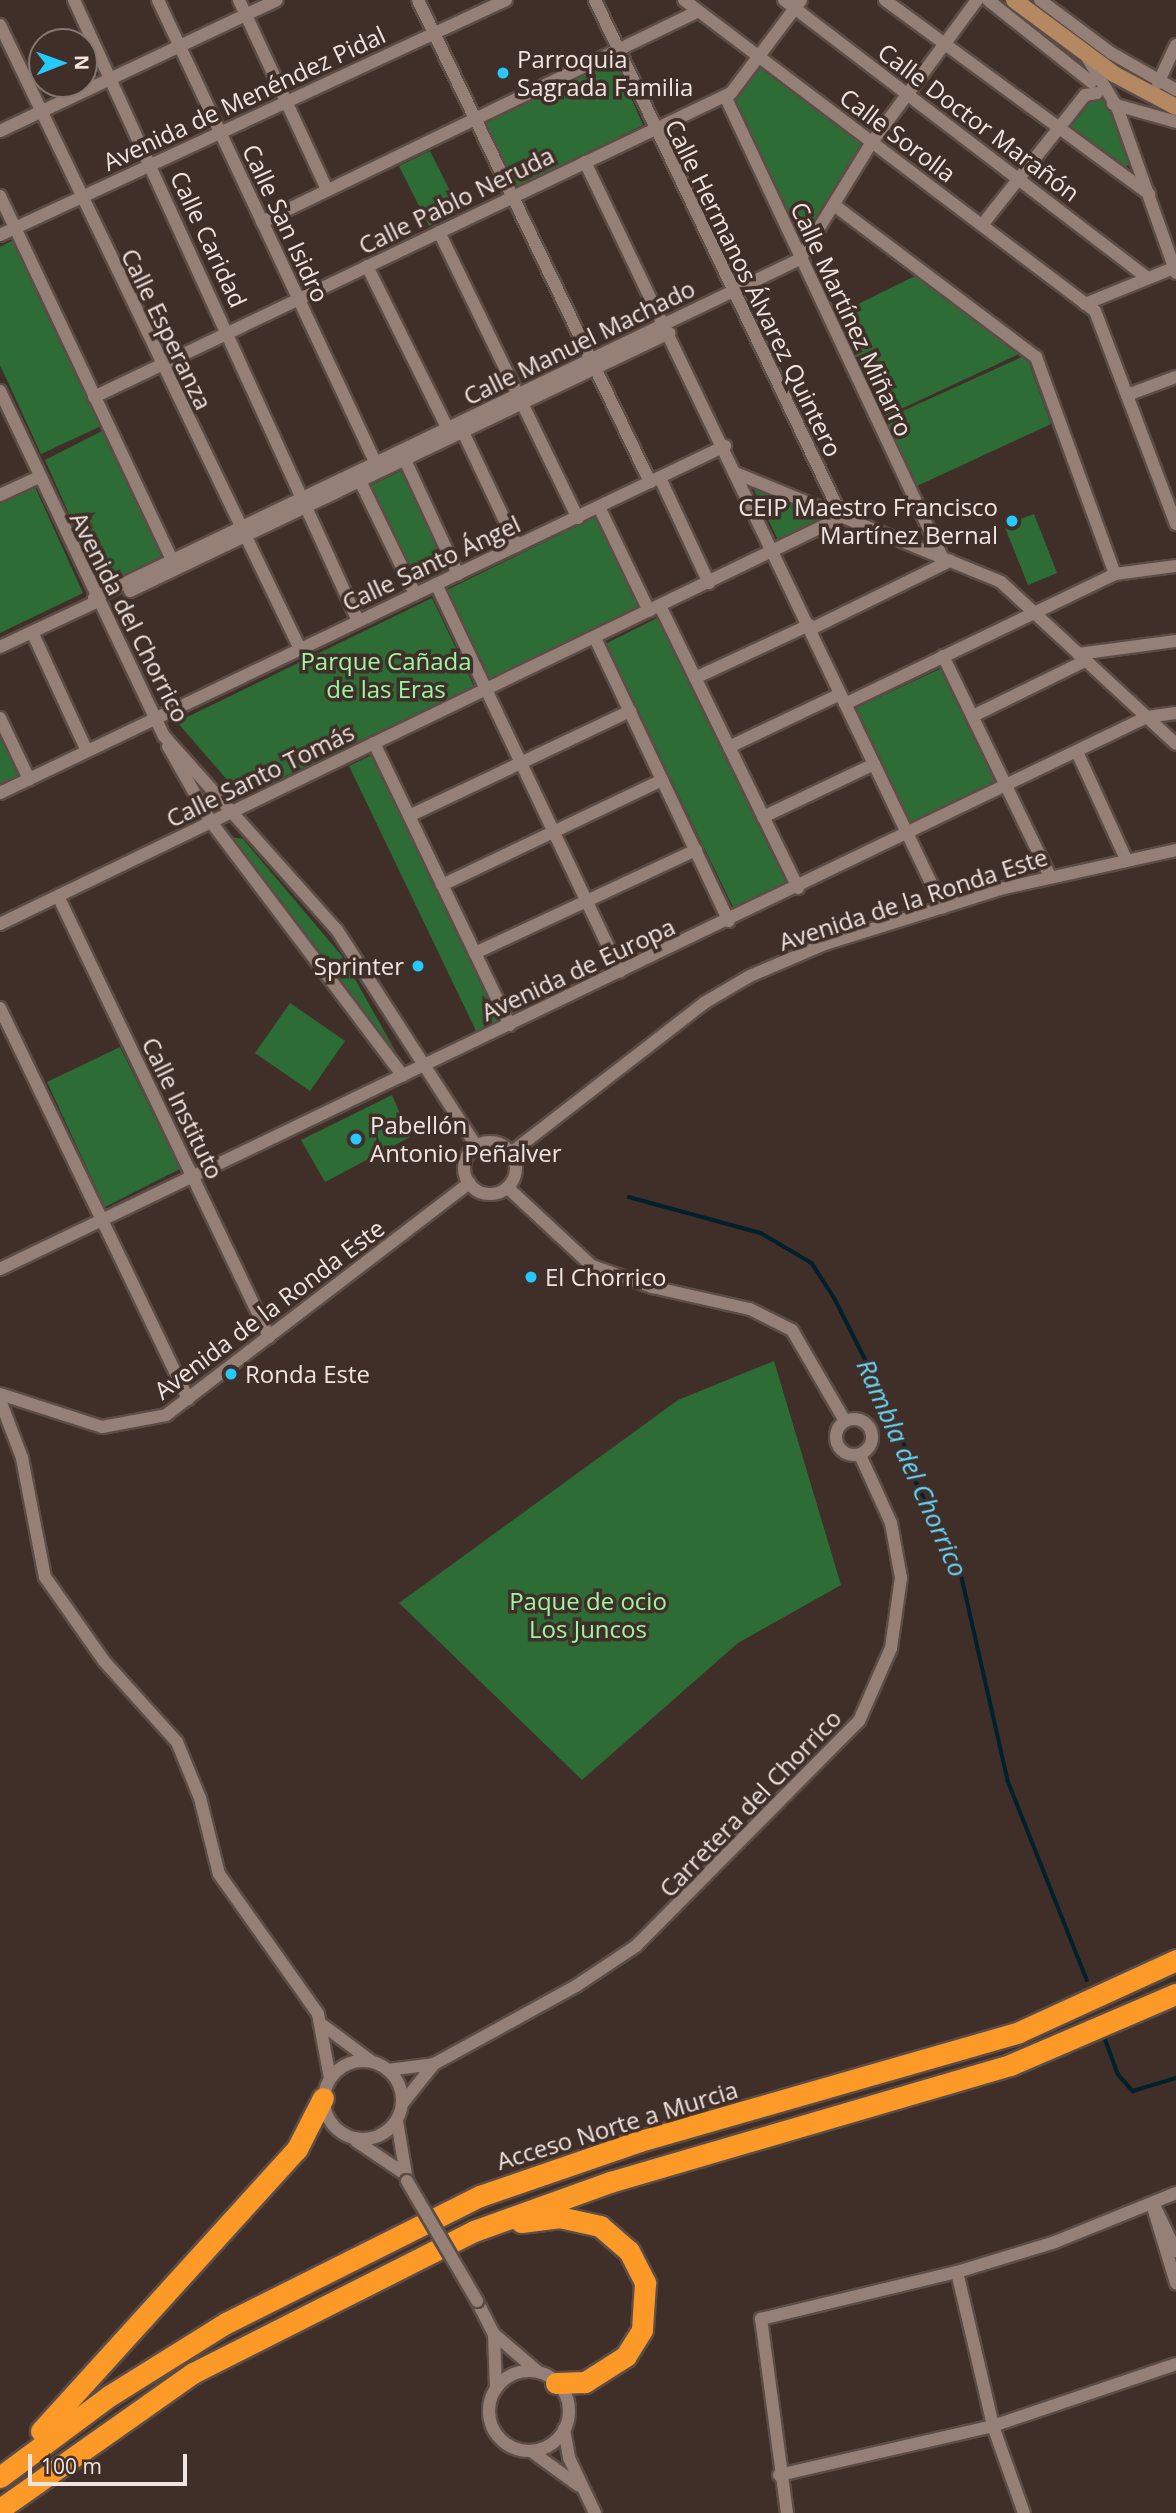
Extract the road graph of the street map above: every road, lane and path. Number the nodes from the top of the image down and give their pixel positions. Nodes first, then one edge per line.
1 (74, 0) edge
2 (158, 0) edge
3 (239, 0) edge
4 (277, 0) edge
5 (418, 0) edge
6 (506, 0) edge
7 (595, 0) edge
8 (684, 0) edge
9 (885, 0) edge
10 (977, 0) edge
11 (988, 0) edge
12 (1014, 0) edge
13 (1040, 0) edge
14 (793, 3) edge
15 (698, 11) junction
16 (246, 15) junction
17 (0, 25) edge
18 (433, 33) junction
19 (944, 45) junction
20 (1176, 45) edge
21 (180, 46) junction
22 (618, 51) junction
23 (1083, 51) junction
24 (758, 57) junction
25 (111, 79) junction
26 (1158, 83) junction
27 (1176, 90) edge
28 (907, 93) junction
29 (1097, 93) junction
30 (725, 96) junction
31 (286, 102) junction
32 (1116, 107) junction
33 (1176, 107) edge
34 (41, 112) junction
35 (474, 120) junction
36 (1176, 122) edge
37 (1059, 128) junction
38 (653, 129) junction
39 (0, 131) edge
40 (220, 132) junction
41 (872, 142) junction
42 (585, 162) junction
43 (151, 165) junction
44 (1019, 178) junction
45 (327, 190) junction
46 (1149, 194) junction
47 (0, 196) edge
48 (511, 197) junction
49 (80, 198) junction
50 (834, 205) junction
51 (262, 222) junction
52 (982, 225) junction
53 (15, 228) junction
54 (439, 232) junction
55 (0, 235) edge
56 (800, 259) junction
57 (367, 266) junction
58 (1175, 269) edge
59 (1148, 278) junction
60 (734, 291) junction
61 (299, 299) junction
62 (1085, 304) junction
63 (667, 329) junction
64 (230, 332) junction
65 (160, 365) junction
66 (590, 366) junction
67 (1176, 377) edge
68 (0, 391) edge
69 (1127, 395) junction
70 (94, 397) junction
71 (519, 399) junction
72 (454, 433) junction
73 (725, 446) junction
74 (405, 460) junction
75 (377, 467) junction
76 (738, 474) junction
77 (39, 477) junction
78 (655, 480) junction
79 (360, 481) junction
80 (0, 495) edge
81 (304, 502) junction
82 (1173, 506) edge
83 (599, 507) junction
84 (842, 517) junction
85 (578, 518) junction
86 (1176, 524) edge
87 (242, 532) junction
88 (517, 546) junction
89 (775, 551) junction
90 (946, 560) junction
91 (174, 565) junction
92 (1176, 566) edge
93 (458, 574) junction
94 (1115, 574) junction
95 (709, 583) junction
96 (436, 584) junction
97 (415, 594) junction
98 (96, 602) junction
99 (655, 609) junction
100 (1033, 613) junction
101 (358, 621) junction
102 (810, 627) junction
103 (32, 632) junction
104 (595, 638) junction
105 (1176, 641) edge
106 (0, 647) edge
107 (300, 649) junction
108 (943, 656) junction
109 (1082, 657) junction
110 (695, 678) junction
111 (487, 689) junction
112 (842, 699) junction
113 (630, 711) junction
114 (1176, 713) edge
115 (972, 716) junction
116 (0, 718) edge
117 (155, 718) junction
118 (1147, 718) junction
119 (164, 736) junction
120 (374, 743) junction
121 (1176, 744) edge
122 (729, 747) junction
123 (87, 751) junction
124 (1077, 752) junction
125 (522, 763) junction
126 (874, 764) junction
127 (29, 779) junction
128 (663, 780) junction
129 (1007, 787) junction
130 (0, 793) edge
131 (231, 811) junction
132 (409, 816) junction
133 (763, 817) junction
134 (211, 822) junction
135 (554, 832) junction
136 (909, 835) junction
137 (696, 850) junction
138 (1176, 850) edge
139 (1126, 859) junction
140 (1050, 876) junction
141 (442, 885) junction
142 (798, 888) junction
143 (58, 896) junction
144 (587, 900) junction
145 (943, 908) junction
146 (729, 921) junction
147 (0, 924) edge
148 (475, 953) junction
149 (620, 972) junction
150 (0, 1008) edge
151 (510, 1025) junction
152 (422, 1066) junction
153 (403, 1076) junction
154 (476, 1146) junction
155 (512, 1152) junction
156 (192, 1177) junction
157 (469, 1183) junction
158 (508, 1188) junction
159 (102, 1220) junction
160 (0, 1269) edge
161 (269, 1337) junction
162 (0, 1394) edge
163 (188, 1399) junction
164 (0, 1400) edge
165 (845, 1421) junction
166 (860, 1455) junction
167 (1176, 1960) edge
168 (1176, 1994) edge
169 (324, 2025) junction
170 (374, 2062) junction
171 (434, 2064) junction
172 (388, 2070) junction
173 (331, 2078) junction
174 (323, 2098) junction
175 (402, 2104) junction
176 (397, 2121) junction
177 (353, 2139) junction
178 (405, 2176) junction
179 (1176, 2193) edge
180 (1152, 2204) junction
181 (474, 2231) junction
182 (1176, 2251) edge
183 (957, 2272) junction
184 (1176, 2283) edge
185 (494, 2333) junction
186 (1176, 2364) edge
187 (548, 2378) junction
188 (495, 2390) junction
189 (992, 2426) junction
190 (564, 2429) junction
191 (531, 2451) junction
192 (26, 2457) junction
193 (779, 2476) junction
194 (0, 2477) edge
195 (582, 2488) junction
196 (0, 2509) edge
197 (595, 2513) edge
198 (787, 2513) edge
199 (1024, 2513) edge

1 - 25 street, Calle Caridad
2 - 21 street, Calle San Isidro
3 - 16 street
4 - 16 street
5 - 18 street
6 - 18 street, Avenida de Menéndez Pidal
7 - 22 street, Calle Hermanos Álvarez Quintero
8 - 15 street, Calle Sorolla
9 - 19 street
10 - 19 street
11 - 29 street
12 - 23 main road
13 - 26 street
14 - 24 street, Calle Pablo Neruda
14 - 28 street, Calle Doctor Marañón
15 - 22 street
15 - 24 street, Calle Sorolla
16 - 21 street
16 - 31 street
17 - 34 street, Calle Esperanza
18 - 31 street, Avenida de Menéndez Pidal
18 - 35 street
19 - 28 street
19 - 37 street
20 - 26 street
21 - 25 street
21 - 40 street, Calle San Isidro
22 - 35 street
22 - 38 street, Calle Hermanos Álvarez Quintero
23 - 32 street
23 - 33 main road
24 - 30 street, Calle Pablo Neruda
24 - 41 street, Calle Sorolla
25 - 34 street
25 - 43 street, Calle Caridad
26 - 27 street
28 - 41 street
28 - 44 street, Calle Doctor Marañón
29 - 32 street
29 - 37 street
30 - 38 street, Calle Pablo Neruda
30 - 56 street, Calle Martínez Miñarro
31 - 40 street, Avenida de Menéndez Pidal
31 - 45 street
32 - 36 street
32 - 46 street
34 - 39 street
34 - 49 street, Calle Esperanza
35 - 45 street
35 - 48 street
37 - 44 street
37 - 46 street
38 - 42 street, Calle Pablo Neruda
38 - 60 street, Calle Hermanos Álvarez Quintero
40 - 43 street, Avenida de Menéndez Pidal
40 - 51 street, Calle San Isidro
41 - 50 street
41 - 52 street, Calle Sorolla
42 - 48 street, Calle Pablo Neruda
42 - 63 street
43 - 49 street, Avenida de Menéndez Pidal
43 - 64 street, Calle Caridad
44 - 52 street
44 - 59 street, Calle Doctor Marañón
45 - 51 street
46 - 58 street
47 - 53 street
48 - 54 street, Calle Pablo Neruda
48 - 66 street
49 - 53 street, Avenida de Menéndez Pidal
49 - 65 street, Calle Esperanza
50 - 56 street
50 - 94 street
51 - 61 street, Calle San Isidro
52 - 62 street, Calle Sorolla
53 - 55 street, Avenida de Menéndez Pidal
53 - 70 street
54 - 57 street, Calle Pablo Neruda
54 - 71 street
56 - 60 street, Calle Manuel Machado
56 - 90 street, Calle Martínez Miñarro
57 - 61 street, Calle Pablo Neruda
57 - 72 street
58 - 59 street
59 - 62 street
60 - 63 street, Calle Manuel Machado
60 - 84 street, Calle Hermanos Álvarez Quintero
61 - 64 street, Calle Pablo Neruda
61 - 75 street, Calle San Isidro
62 - 69 street
63 - 66 street, Calle Manuel Machado
63 - 73 street
64 - 65 street, Calle Pablo Neruda
64 - 81 street, Calle Caridad
65 - 70 street, Calle Pablo Neruda
65 - 87 street, Calle Esperanza
66 - 71 street, Calle Manuel Machado
66 - 78 street
67 - 69 street
68 - 77 street, Avenida del Chorrico
69 - 82 street
70 - 91 street
71 - 72 street, Calle Manuel Machado
71 - 85 street
72 - 74 street, Calle Manuel Machado
72 - 75 street, Calle Manuel Machado
72 - 88 street
73 - 76 street
73 - 78 street, Calle Santo Ángel
74 - 75 street, Calle Manuel Machado
74 - 93 street
75 - 79 street, Calle Manuel Machado
75 - 81 street, Calle Manuel Machado
76 - 84 street
76 - 89 street
77 - 80 street
77 - 98 street, Avenida del Chorrico
78 - 83 street, Calle Santo Ángel
78 - 95 street
79 - 81 street, Calle Manuel Machado
79 - 97 street
81 - 87 street, Calle Manuel Machado
81 - 101 street, Calle Caridad
82 - 86 street
83 - 85 street, Calle Santo Ángel
83 - 99 street
84 - 89 street, Calle Santo Tomás
84 - 90 street
85 - 88 street, Calle Santo Ángel
87 - 91 street, Calle Manuel Machado
87 - 107 street, Calle Esperanza
88 - 93 street, Calle Santo Ángel
89 - 95 street, Calle Santo Tomás
89 - 102 street
90 - 100 street
90 - 102 street
91 - 98 street, Calle Manuel Machado
92 - 94 street
93 - 96 street, Calle Santo Ángel
94 - 100 street
95 - 99 street, Calle Santo Tomás
96 - 97 street, Calle Santo Ángel
96 - 111 street
97 - 101 street, Calle Santo Ángel
98 - 103 street, Calle Manuel Machado
98 - 117 street, Avenida del Chorrico
99 - 104 street, Calle Santo Tomás
99 - 110 street
100 - 108 street
100 - 109 street
101 - 107 street, Calle Santo Ángel
102 - 110 street
102 - 112 street
103 - 106 street, Calle Manuel Machado
103 - 123 street
104 - 111 street, Calle Santo Tomás
104 - 113 street
105 - 109 street
107 - 117 street, Calle Santo Ángel
108 - 112 street
108 - 115 street
109 - 115 street
109 - 118 street
110 - 122 street
111 - 120 street, Calle Santo Tomás
111 - 125 street
112 - 122 street
112 - 126 street
113 - 125 street
113 - 128 street
114 - 118 street, Avenida de Europa
115 - 129 street
116 - 127 street
117 - 119 street, Avenida del Chorrico
117 - 123 street, Calle Santo Ángel
118 - 121 street
118 - 124 street, Avenida de Europa
119 - 131 street, Avenida del Chorrico
119 - 134 street
120 - 131 street, Calle Santo Tomás
120 - 132 street
122 - 133 street
123 - 127 street, Calle Santo Ángel
124 - 129 street, Avenida de Europa
124 - 139 street
125 - 132 street
125 - 135 street
126 - 133 street
126 - 136 street
127 - 130 street, Calle Santo Ángel
128 - 135 street
128 - 137 street
129 - 136 street, Avenida de Europa
129 - 140 street
131 - 134 street, Calle Santo Tomás
131 - 152 street, Avenida del Chorrico
132 - 141 street
133 - 142 street
134 - 143 street, Calle Santo Tomás
134 - 153 street
135 - 141 street
135 - 144 street
136 - 142 street, Avenida de Europa
136 - 145 street
137 - 144 street
137 - 146 street
138 - 139 street, Avenida de la Ronda Este
139 - 140 street, Avenida de la Ronda Este
140 - 145 street, Avenida de la Ronda Este
141 - 148 street
142 - 146 street, Avenida de Europa
143 - 147 street, Calle Santo Tomás
143 - 156 street, Calle Instituto
144 - 148 street
144 - 149 street
145 - 155 street, Avenida de la Ronda Este
146 - 149 street, Avenida de Europa
148 - 151 street
149 - 151 street, Avenida de Europa
150 - 159 street
151 - 152 street, Avenida de Europa
152 - 153 street, Avenida de Europa
152 - 154 street, Avenida del Chorrico
153 - 156 street, Avenida de Europa
154 - 155 street
154 - 157 street
155 - 158 street
156 - 159 street, Avenida de Europa
156 - 161 street, Calle Instituto
157 - 158 street
157 - 161 street, Avenida de la Ronda Este
158 - 165 street
159 - 160 street, Avenida de Europa
159 - 163 street
161 - 163 street, Avenida de la Ronda Este
162 - 163 street, Avenida de la Ronda Este
164 - 169 street
165 - 166 street
165 - 166 street
166 - 171 street, Carretera del Chorrico
167 - 192 highway, Acceso Norte a Murcia
168 - 181 highway
169 - 170 street
169 - 173 street
170 - 172 street
170 - 173 street
171 - 172 street, Carretera del Chorrico
171 - 175 street, Carretera del Chorrico
172 - 175 street
173 - 174 street
174 - 177 street
174 - 192 highway
175 - 176 street
176 - 177 street
176 - 178 street
177 - 178 street
178 - 185 street, bridge
179 - 180 street
180 - 182 street
180 - 183 street
180 - 184 street
181 - 187 highway
181 - 196 highway
183 - 189 street
183 - 193 street
185 - 187 street
185 - 188 street
186 - 189 street
187 - 188 street
187 - 190 street
188 - 191 street
189 - 193 street
189 - 199 street
190 - 191 street
190 - 195 street
191 - 195 street
192 - 194 highway, Acceso Norte a Murcia
193 - 198 street
195 - 197 street

